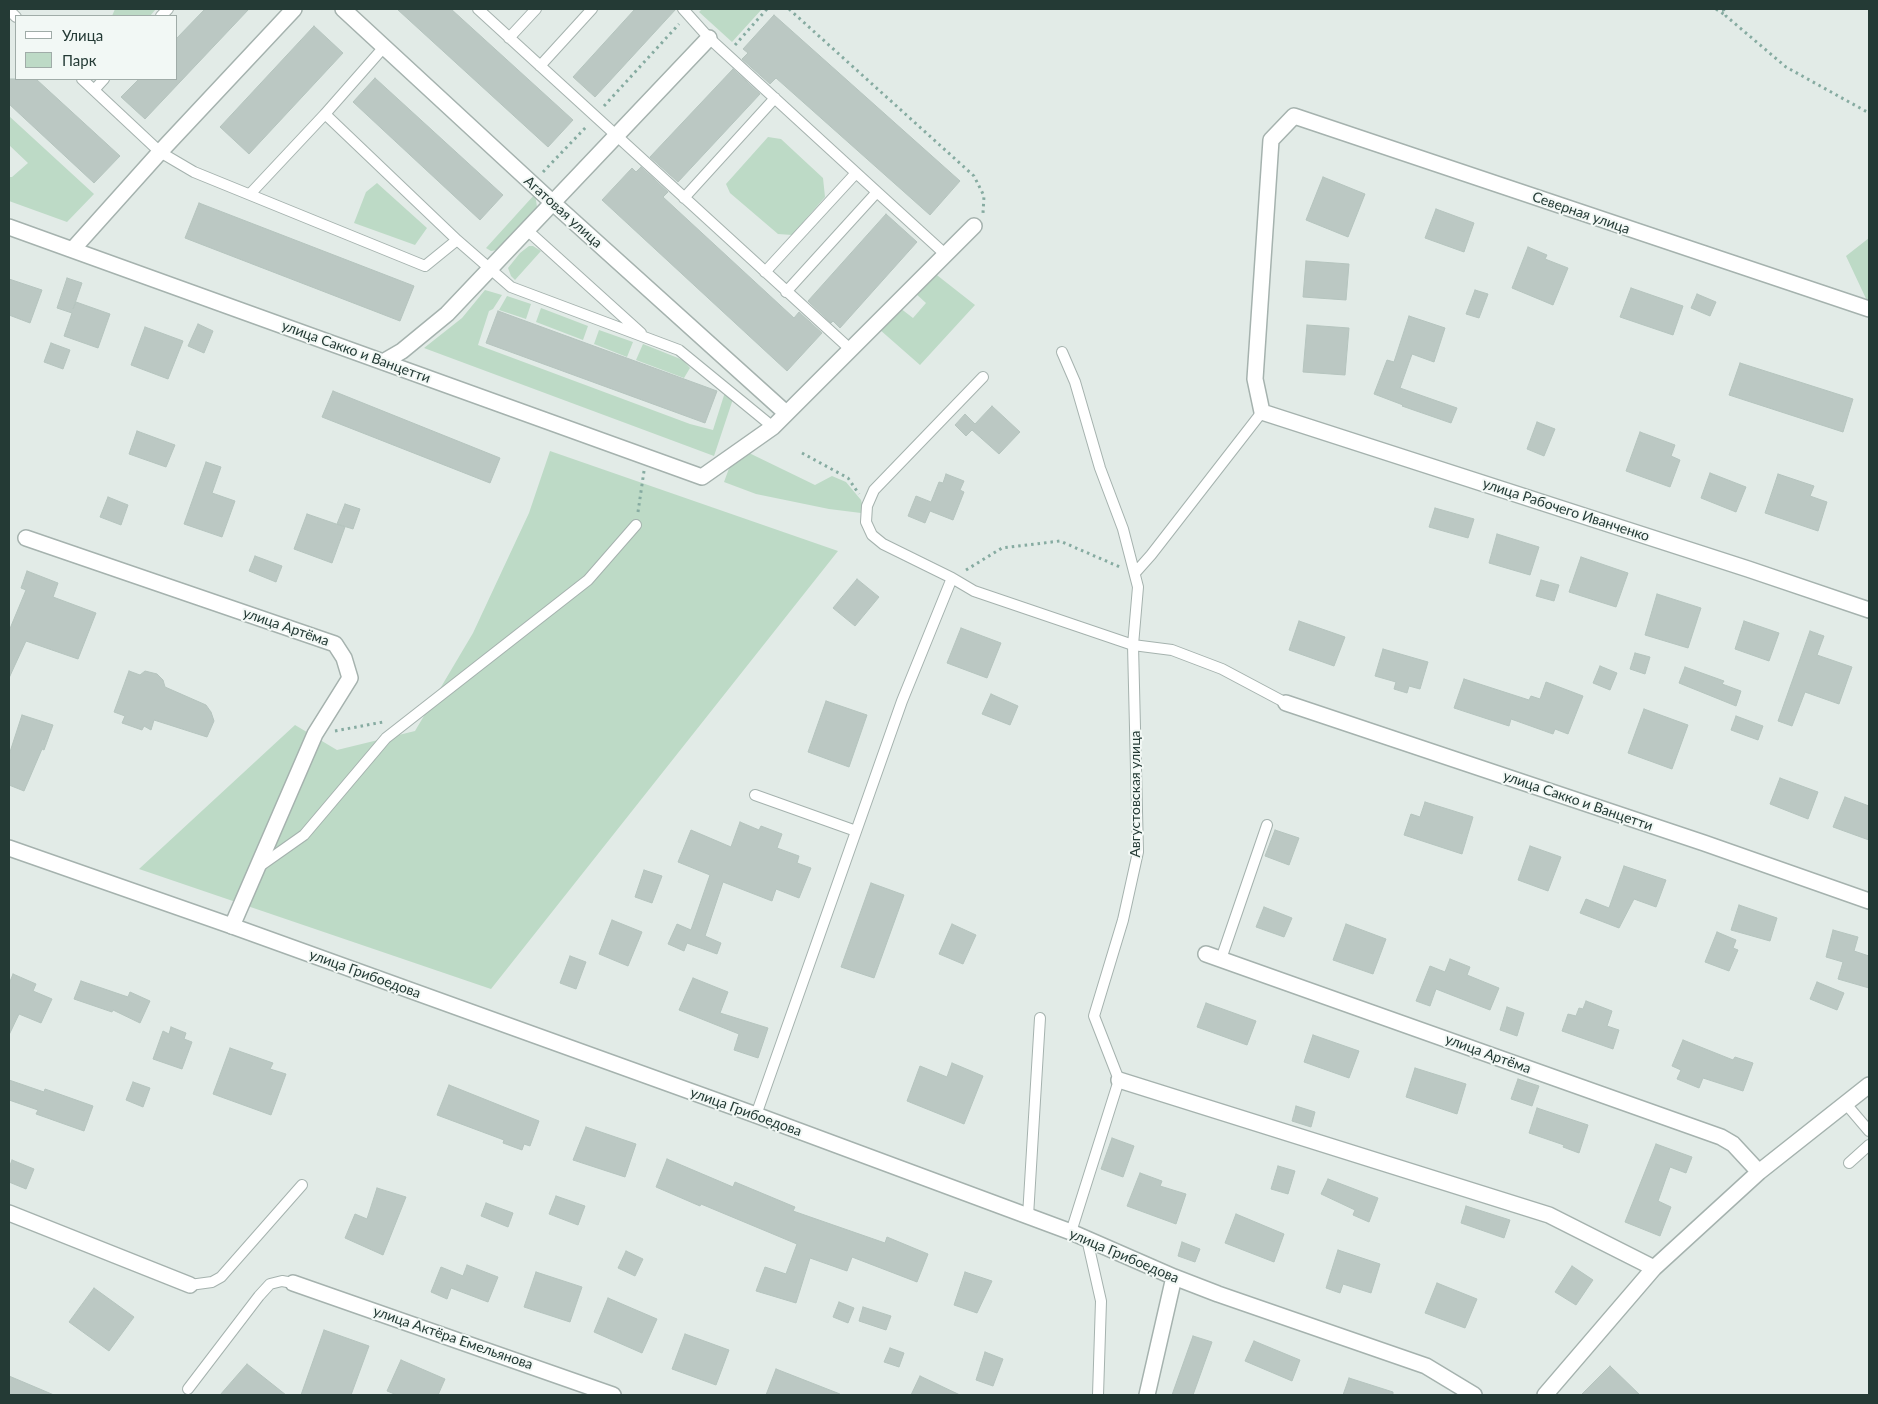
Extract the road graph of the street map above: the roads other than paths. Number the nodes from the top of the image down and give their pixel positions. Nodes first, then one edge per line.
1 (294, 9) edge
2 (343, 9) edge
3 (478, 9) edge
4 (536, 9) edge
5 (592, 9) edge
6 (683, 9) edge
7 (509, 38) junction
8 (709, 38) junction
9 (384, 46) junction
10 (540, 66) junction
11 (83, 80) edge
12 (103, 80) edge
13 (94, 90) junction
14 (774, 98) junction
15 (325, 114) junction
16 (615, 136) junction
17 (160, 152) junction
18 (856, 173) junction
19 (877, 192) junction
20 (250, 194) junction
21 (684, 198) junction
22 (552, 202) junction
23 (974, 226) road end
24 (9, 227) edge
25 (527, 230) junction
26 (457, 240) junction
27 (73, 249) junction
28 (946, 254) junction
29 (490, 270) junction
30 (765, 272) junction
31 (786, 292) junction
32 (1869, 309) edge
33 (646, 338) junction
34 (850, 350) junction
35 (1062, 352) dead end
36 (383, 362) junction
37 (982, 377) dead end
38 (1262, 412) junction
39 (786, 414) junction
40 (773, 426) junction
41 (636, 525) road end
42 (26, 538) dead end
43 (1135, 573) junction
44 (952, 578) junction
45 (1869, 610) edge
46 (1133, 645) junction
47 (1286, 703) joint
48 (755, 795) dead end
49 (1267, 825) dead end
50 (856, 831) junction
51 (9, 848) edge
52 (259, 866) junction
53 (1869, 901) edge
54 (232, 926) junction
55 (1206, 954) dead end
56 (1221, 959) junction
57 (1040, 1018) dead end
58 (1119, 1080) junction
59 (1869, 1085) edge
60 (1846, 1104) junction
61 (756, 1116) junction
62 (1869, 1131) edge
63 (1869, 1145) edge
64 (1849, 1163) dead end
65 (1759, 1172) junction
66 (302, 1185) dead end
67 (9, 1213) edge
68 (1028, 1216) junction
69 (1071, 1232) junction
70 (1086, 1239) junction
71 (1654, 1268) junction
72 (1174, 1278) junction
73 (293, 1283) joint
74 (190, 1285) joint
75 (188, 1389) dead end
76 (613, 1395) edge
77 (1098, 1395) edge
78 (1147, 1395) edge
79 (1474, 1395) edge
80 (1545, 1395) edge

1 - 17 street
2 - 9 street, Агатовая улица
3 - 7 lane
4 - 7 lane
5 - 10 lane
6 - 8 lane
7 - 10 lane
8 - 14 lane
8 - 16 street
9 - 15 lane
9 - 22 street, Агатовая улица
10 - 16 lane
11 - 13 lane
12 - 13 lane
13 - 17 lane
14 - 18 lane
14 - 21 lane
15 - 20 lane
15 - 26 lane
16 - 21 lane
16 - 22 street
17 - 20 lane
17 - 27 street
18 - 19 lane
18 - 30 lane
19 - 28 lane
19 - 31 lane
20 - 26 lane
21 - 30 lane
22 - 25 street
22 - 39 street, Агатовая улица
23 - 28 street
24 - 27 street, улица Сакко и Ванцетти
25 - 29 street
25 - 33 lane
26 - 29 lane
27 - 36 street, улица Сакко и Ванцетти
28 - 34 street
29 - 33 lane
29 - 36 street
30 - 31 lane
31 - 34 lane
32 - 38 street, Северная улица
33 - 40 lane
34 - 39 street
35 - 43 lane, Августовская улица
36 - 40 street, улица Сакко и Ванцетти
37 - 44 lane
38 - 43 lane
38 - 45 street, улица Рабочего Иванченко
39 - 40 street
41 - 52 lane
42 - 52 street, улица Артёма
43 - 46 lane, Августовская улица
44 - 46 lane
44 - 50 lane
46 - 47 lane
46 - 58 lane, Августовская улица
47 - 53 street, улица Сакко и Ванцетти
48 - 50 lane
49 - 56 lane
50 - 61 lane
51 - 54 street, улица Грибоедова
52 - 54 street, улица Артёма
54 - 61 street, улица Грибоедова
55 - 56 street, улица Артёма
56 - 65 street, улица Артёма
57 - 68 lane
58 - 69 lane
58 - 71 street
59 - 60 street
60 - 62 lane
60 - 65 street
61 - 68 street, улица Грибоедова
63 - 64 lane
65 - 71 street
66 - 74 lane
67 - 74 street
68 - 69 street, улица Грибоедова
69 - 70 street, улица Грибоедова
70 - 72 street, улица Грибоедова
70 - 77 lane
71 - 80 street
72 - 78 street
72 - 79 street, улица Грибоедова
73 - 75 lane
73 - 76 street, улица Актёра Емельянова

